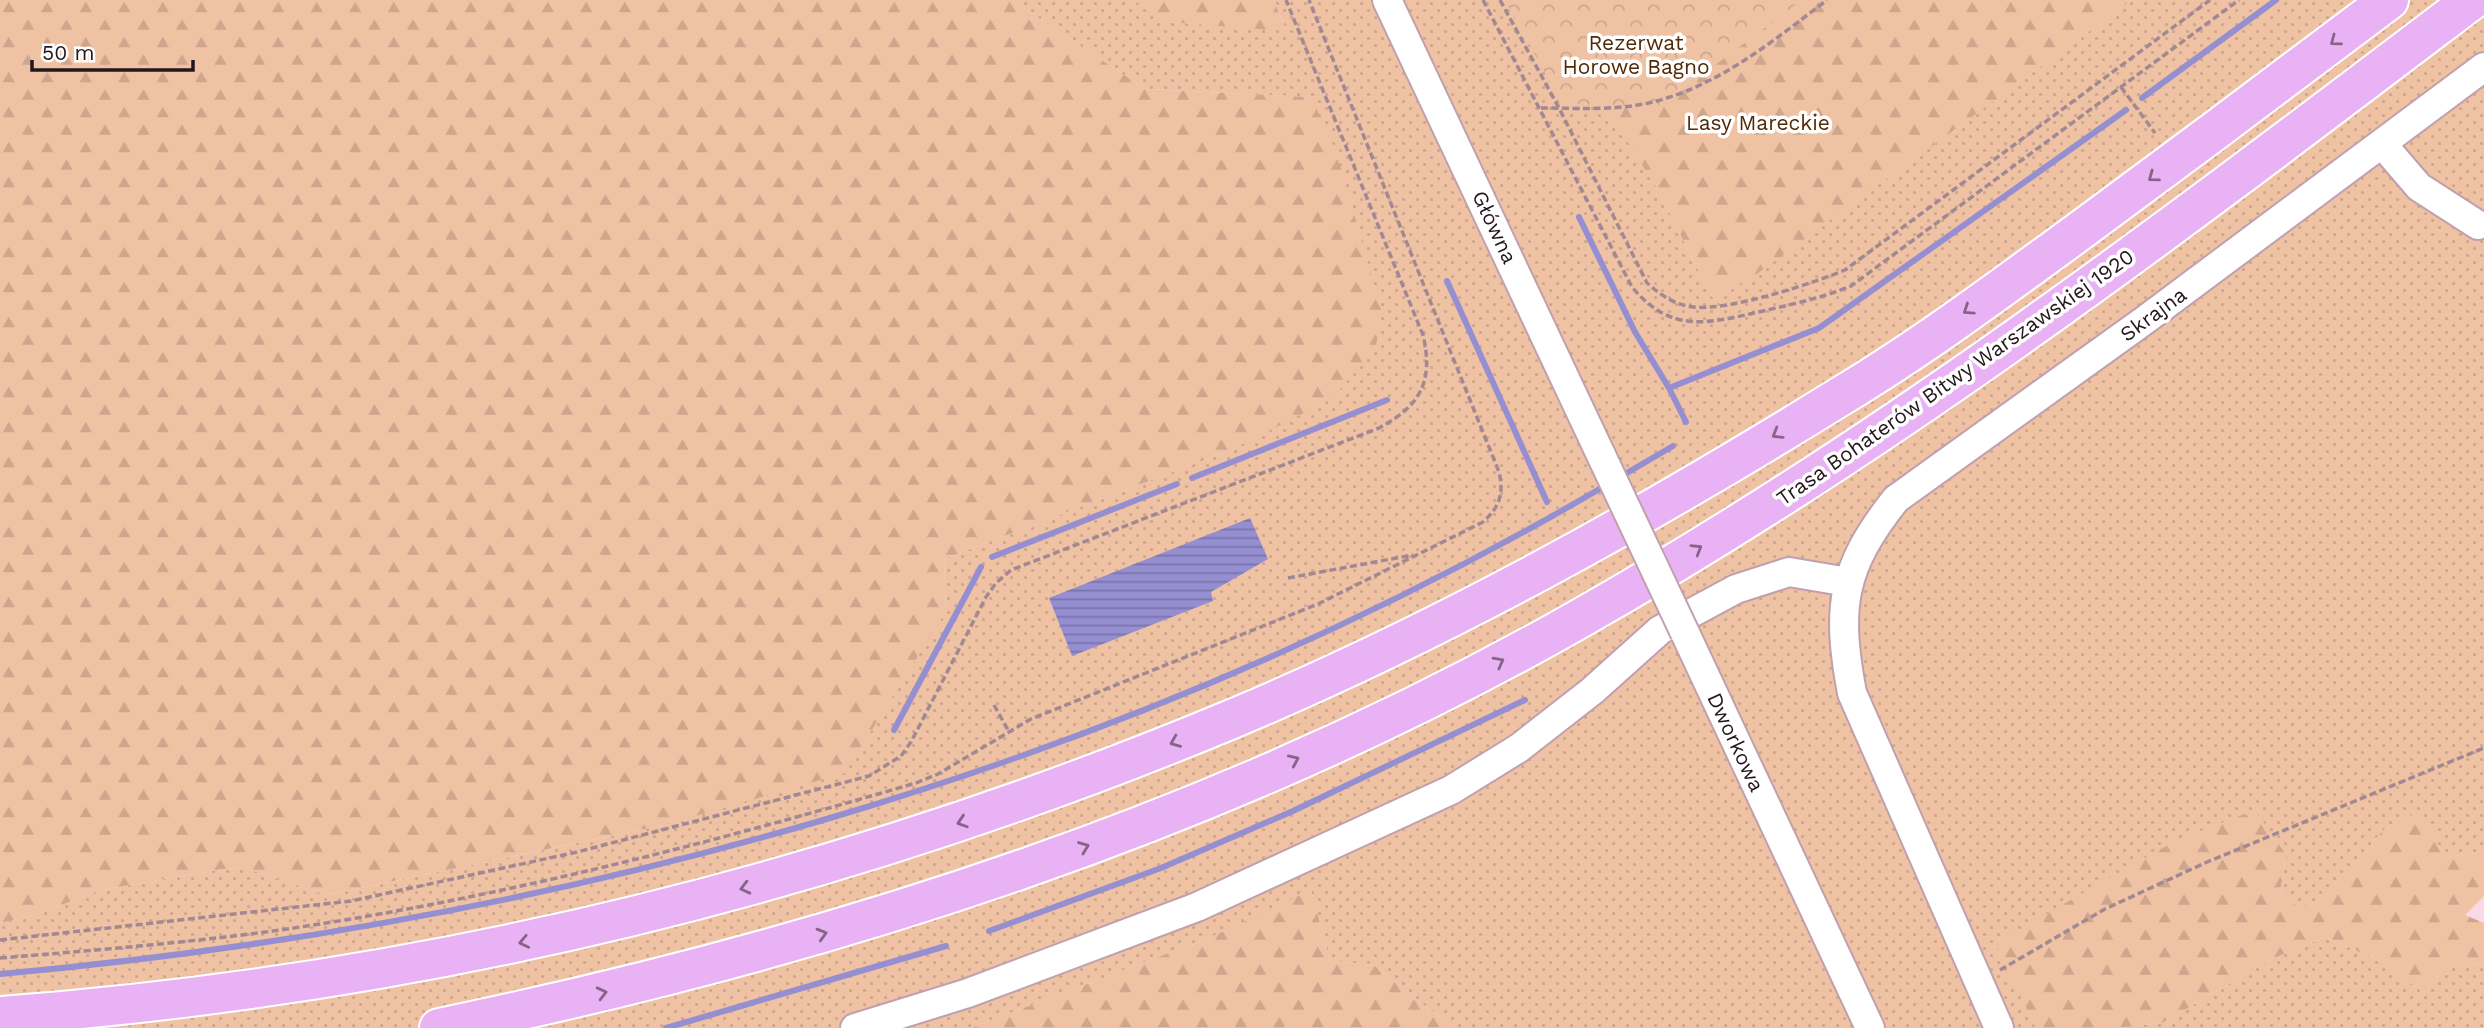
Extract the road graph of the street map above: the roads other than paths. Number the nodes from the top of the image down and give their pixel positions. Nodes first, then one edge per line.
1 (1387, 0) edge
2 (2389, 0) edge
3 (2472, 0) edge
4 (2484, 67) edge
5 (2383, 145) junction
6 (2478, 225) dead end
7 (1601, 455) joint
8 (1848, 582) junction
9 (0, 1016) edge
10 (439, 1028) edge
11 (855, 1028) edge
12 (1870, 1028) edge
13 (1999, 1028) edge

1 - 7 street, Główna
2 -> 9 highway
10 -> 3 highway, Trasa Bohaterów Bitwy Warszawskiej 1920
4 - 5 street, Skrajna
5 - 6 street
5 - 8 street, Skrajna
7 - 12 street, Dworkowa, bridge
8 - 11 street
8 - 13 street

